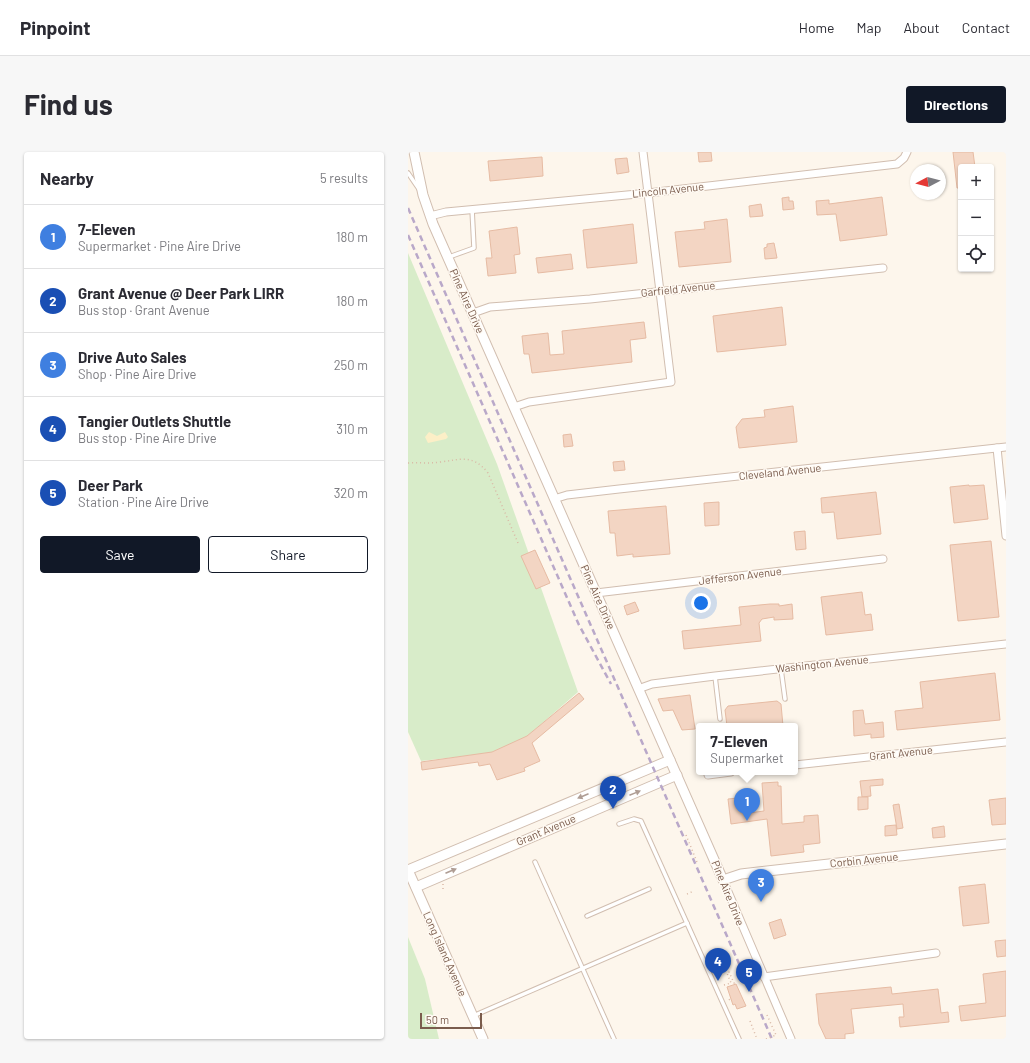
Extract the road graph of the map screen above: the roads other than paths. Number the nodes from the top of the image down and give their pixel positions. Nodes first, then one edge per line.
1 (414, 152) edge
2 (643, 152) edge
3 (905, 155) edge
4 (408, 174) edge
5 (648, 193) junction
6 (423, 195) junction
7 (472, 210) junction
8 (430, 216) junction
9 (448, 258) junction
10 (884, 268) dead end
11 (660, 291) junction
12 (472, 313) junction
13 (514, 407) junction
14 (1006, 447) edge
15 (997, 448) junction
16 (554, 499) junction
17 (1006, 536) edge
18 (883, 559) dead end
19 (596, 593) junction
20 (1006, 644) edge
21 (781, 669) junction
22 (715, 676) junction
23 (638, 689) junction
24 (785, 699) dead end
25 (720, 719) dead end
26 (1006, 742) edge
27 (670, 760) junction
28 (798, 765) edge
29 (677, 775) junction
30 (619, 824) dead end
31 (1006, 844) edge
32 (535, 862) dead end
33 (408, 870) edge
34 (723, 880) junction
35 (412, 888) edge
36 (649, 889) dead end
37 (587, 916) dead end
38 (687, 923) junction
39 (936, 953) dead end
40 (582, 969) junction
41 (764, 977) junction
42 (473, 1016) junction
43 (483, 1039) edge
44 (614, 1039) edge
45 (739, 1039) edge
46 (791, 1039) edge

1 - 6 street, Pine Aire Drive
2 - 5 street
3 - 5 street, Lincoln Avenue
4 - 6 lane
5 - 7 street, Lincoln Avenue
5 - 11 street
6 - 8 street, Pine Aire Drive
7 - 8 street, Lincoln Avenue
7 - 9 lane
8 - 9 street, Pine Aire Drive
9 - 12 street, Pine Aire Drive
10 - 11 street, Garfield Avenue
11 - 12 street, Garfield Avenue
11 - 13 street
12 - 13 street, Pine Aire Drive
13 - 16 street, Pine Aire Drive
14 - 15 street, Cleveland Avenue
15 - 16 street, Cleveland Avenue
15 - 17 street
16 - 19 street, Pine Aire Drive
18 - 19 street, Jefferson Avenue
19 - 23 street, Pine Aire Drive
20 - 21 street, Washington Avenue
21 - 22 street, Washington Avenue
21 - 24 lane
22 - 23 street, Washington Avenue
22 - 25 lane
23 - 27 street, Pine Aire Drive
26 - 28 street, Grant Avenue
27 - 29 street, Pine Aire Drive
27 -> 33 street, Grant Avenue
29 - 34 street, Pine Aire Drive
35 -> 29 street, Grant Avenue
30 - 38 lane
31 - 34 street, Corbin Avenue
32 - 40 lane
33 - 35 street, Long Island Avenue
34 - 41 street, Pine Aire Drive
35 - 42 street, Long Island Avenue
36 - 37 lane
38 - 40 lane
38 - 45 lane
39 - 41 street
40 - 42 lane
40 - 44 lane
41 - 46 street, Pine Aire Drive
42 - 43 street, Long Island Avenue

